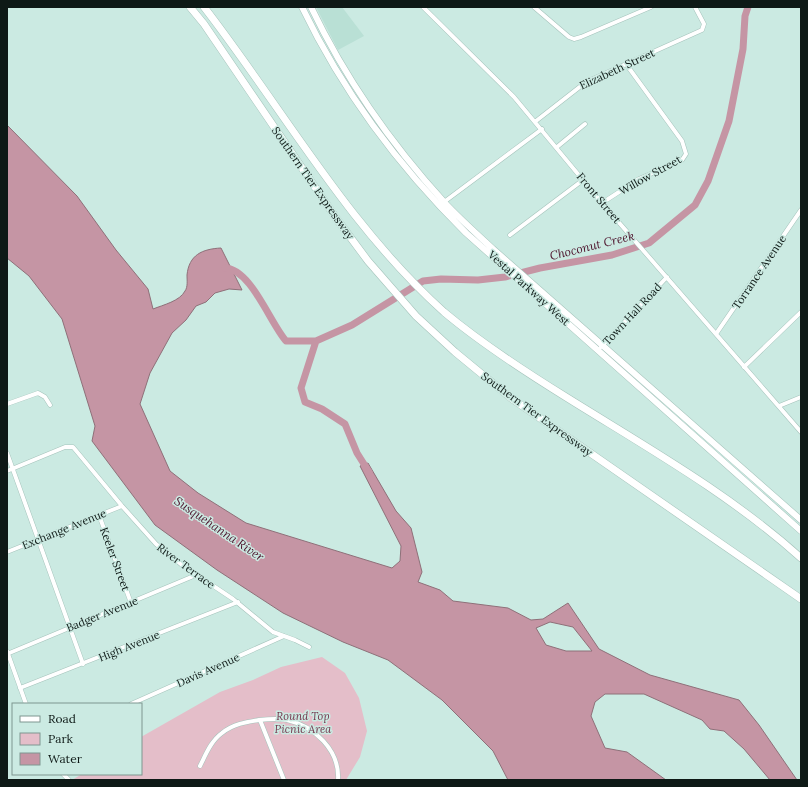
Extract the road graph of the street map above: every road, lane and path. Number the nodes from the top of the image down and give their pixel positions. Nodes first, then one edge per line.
1 (190, 7) edge
2 (204, 7) edge
3 (302, 7) edge
4 (311, 7) edge
5 (423, 7) edge
6 (534, 7) edge
7 (651, 7) edge
8 (695, 7) edge
9 (626, 64) junction
10 (536, 121) junction
11 (585, 124) dead end
12 (542, 129) junction
13 (557, 147) junction
14 (583, 180) junction
15 (444, 202) junction
16 (602, 203) junction
17 (801, 210) edge
18 (510, 234) dead end
19 (667, 277) junction
20 (801, 312) edge
21 (716, 334) junction
22 (603, 344) junction
23 (598, 351) junction
24 (744, 367) junction
25 (801, 397) edge
26 (7, 404) edge
27 (50, 405) dead end
28 (779, 406) junction
29 (801, 432) edge
30 (7, 453) edge
31 (12, 469) junction
32 (7, 472) edge
33 (122, 506) junction
34 (99, 515) junction
35 (801, 520) edge
36 (801, 531) edge
37 (38, 540) junction
38 (7, 552) edge
39 (801, 558) edge
40 (196, 575) junction
41 (801, 599) edge
42 (131, 602) junction
43 (238, 602) junction
44 (69, 628) junction
45 (284, 636) junction
46 (309, 648) dead end
47 (7, 653) edge
48 (83, 664) junction
49 (20, 688) junction
50 (26, 703) edge
51 (133, 703) edge
52 (260, 720) junction
53 (200, 766) dead end
54 (284, 780) edge
55 (338, 780) edge

1 - 41 highway, Southern Tier Expressway
2 - 39 highway, Southern Tier Expressway
3 - 23 main road, Vestal Parkway West
4 - 15 main road, Vestal Parkway West
5 - 10 street, Front Street
6 - 7 street
8 - 9 street, Elizabeth Street
9 - 10 street, Elizabeth Street
9 - 16 street, Willow Street
10 - 12 street, Front Street
11 - 13 street
12 - 13 street, Front Street
12 - 15 street
13 - 14 street, Front Street
14 - 16 street, Front Street
14 - 18 street
15 - 22 main road, Vestal Parkway West
16 - 19 street, Front Street
17 - 21 street, Torrance Avenue
19 - 21 street, Front Street
19 - 22 street, Town Hall Road
20 - 24 street
21 - 24 street, Front Street
22 - 23 street, Town Hall Road
22 - 35 main road, Vestal Parkway West
23 - 36 main road, Vestal Parkway West
24 - 28 street, Front Street
25 - 28 street
26 - 27 street
28 - 29 street, Front Street
30 - 31 street
31 - 32 street
31 - 33 street, River Terrace
31 - 37 street
33 - 34 street, Exchange Avenue
33 - 40 street, River Terrace
34 - 37 street, Exchange Avenue
34 - 42 street, Keeler Street
37 - 38 street, Exchange Avenue
37 - 44 street
40 - 42 street, Badger Avenue
40 - 43 street, River Terrace
42 - 44 street, Badger Avenue
43 - 45 street, River Terrace
43 - 48 street, High Avenue
44 - 47 street, Badger Avenue
44 - 48 street
45 - 46 street, River Terrace
45 - 51 street, Davis Avenue
47 - 49 street
48 - 49 street, High Avenue
49 - 50 street
52 - 53 street
52 - 54 street
52 - 55 street

